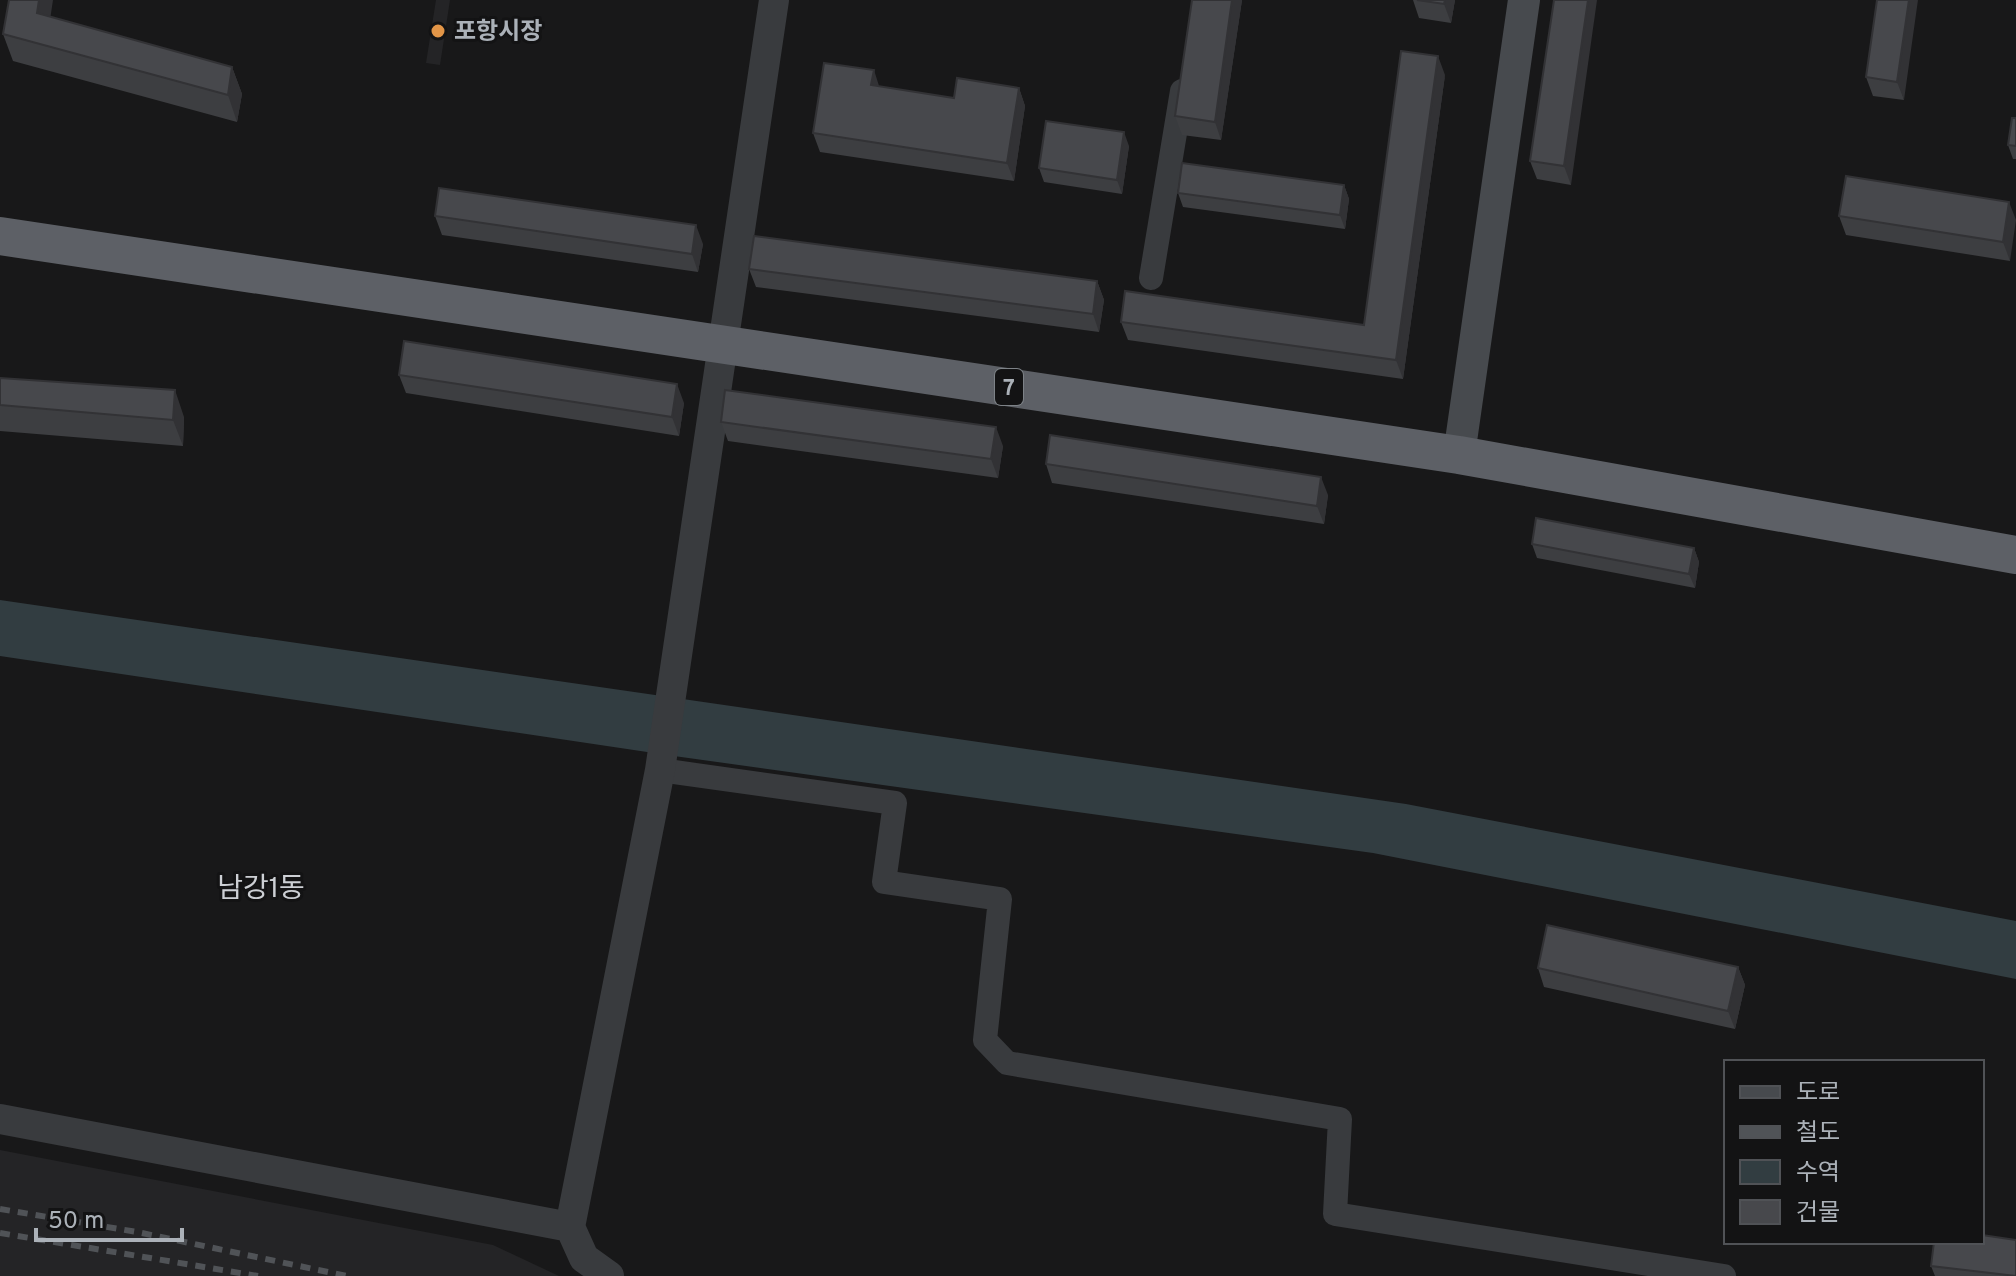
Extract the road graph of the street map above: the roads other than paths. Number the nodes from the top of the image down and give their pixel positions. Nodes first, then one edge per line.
1 (774, 0) edge
2 (1524, 0) edge
3 (1187, 62) edge
4 (0, 236) edge
5 (1151, 278) dead end
6 (724, 344) junction
7 (1459, 455) junction
8 (2016, 555) edge
9 (660, 770) junction
10 (0, 1119) edge
11 (570, 1227) junction
12 (609, 1276) edge
13 (1724, 1276) edge

1 - 6 street
2 - 7 main road
3 - 5 street
4 - 6 highway, 7
6 - 7 highway, 7
6 - 9 street
7 - 8 highway, 7
9 - 11 street
9 - 13 street
10 - 11 street
11 - 12 street

